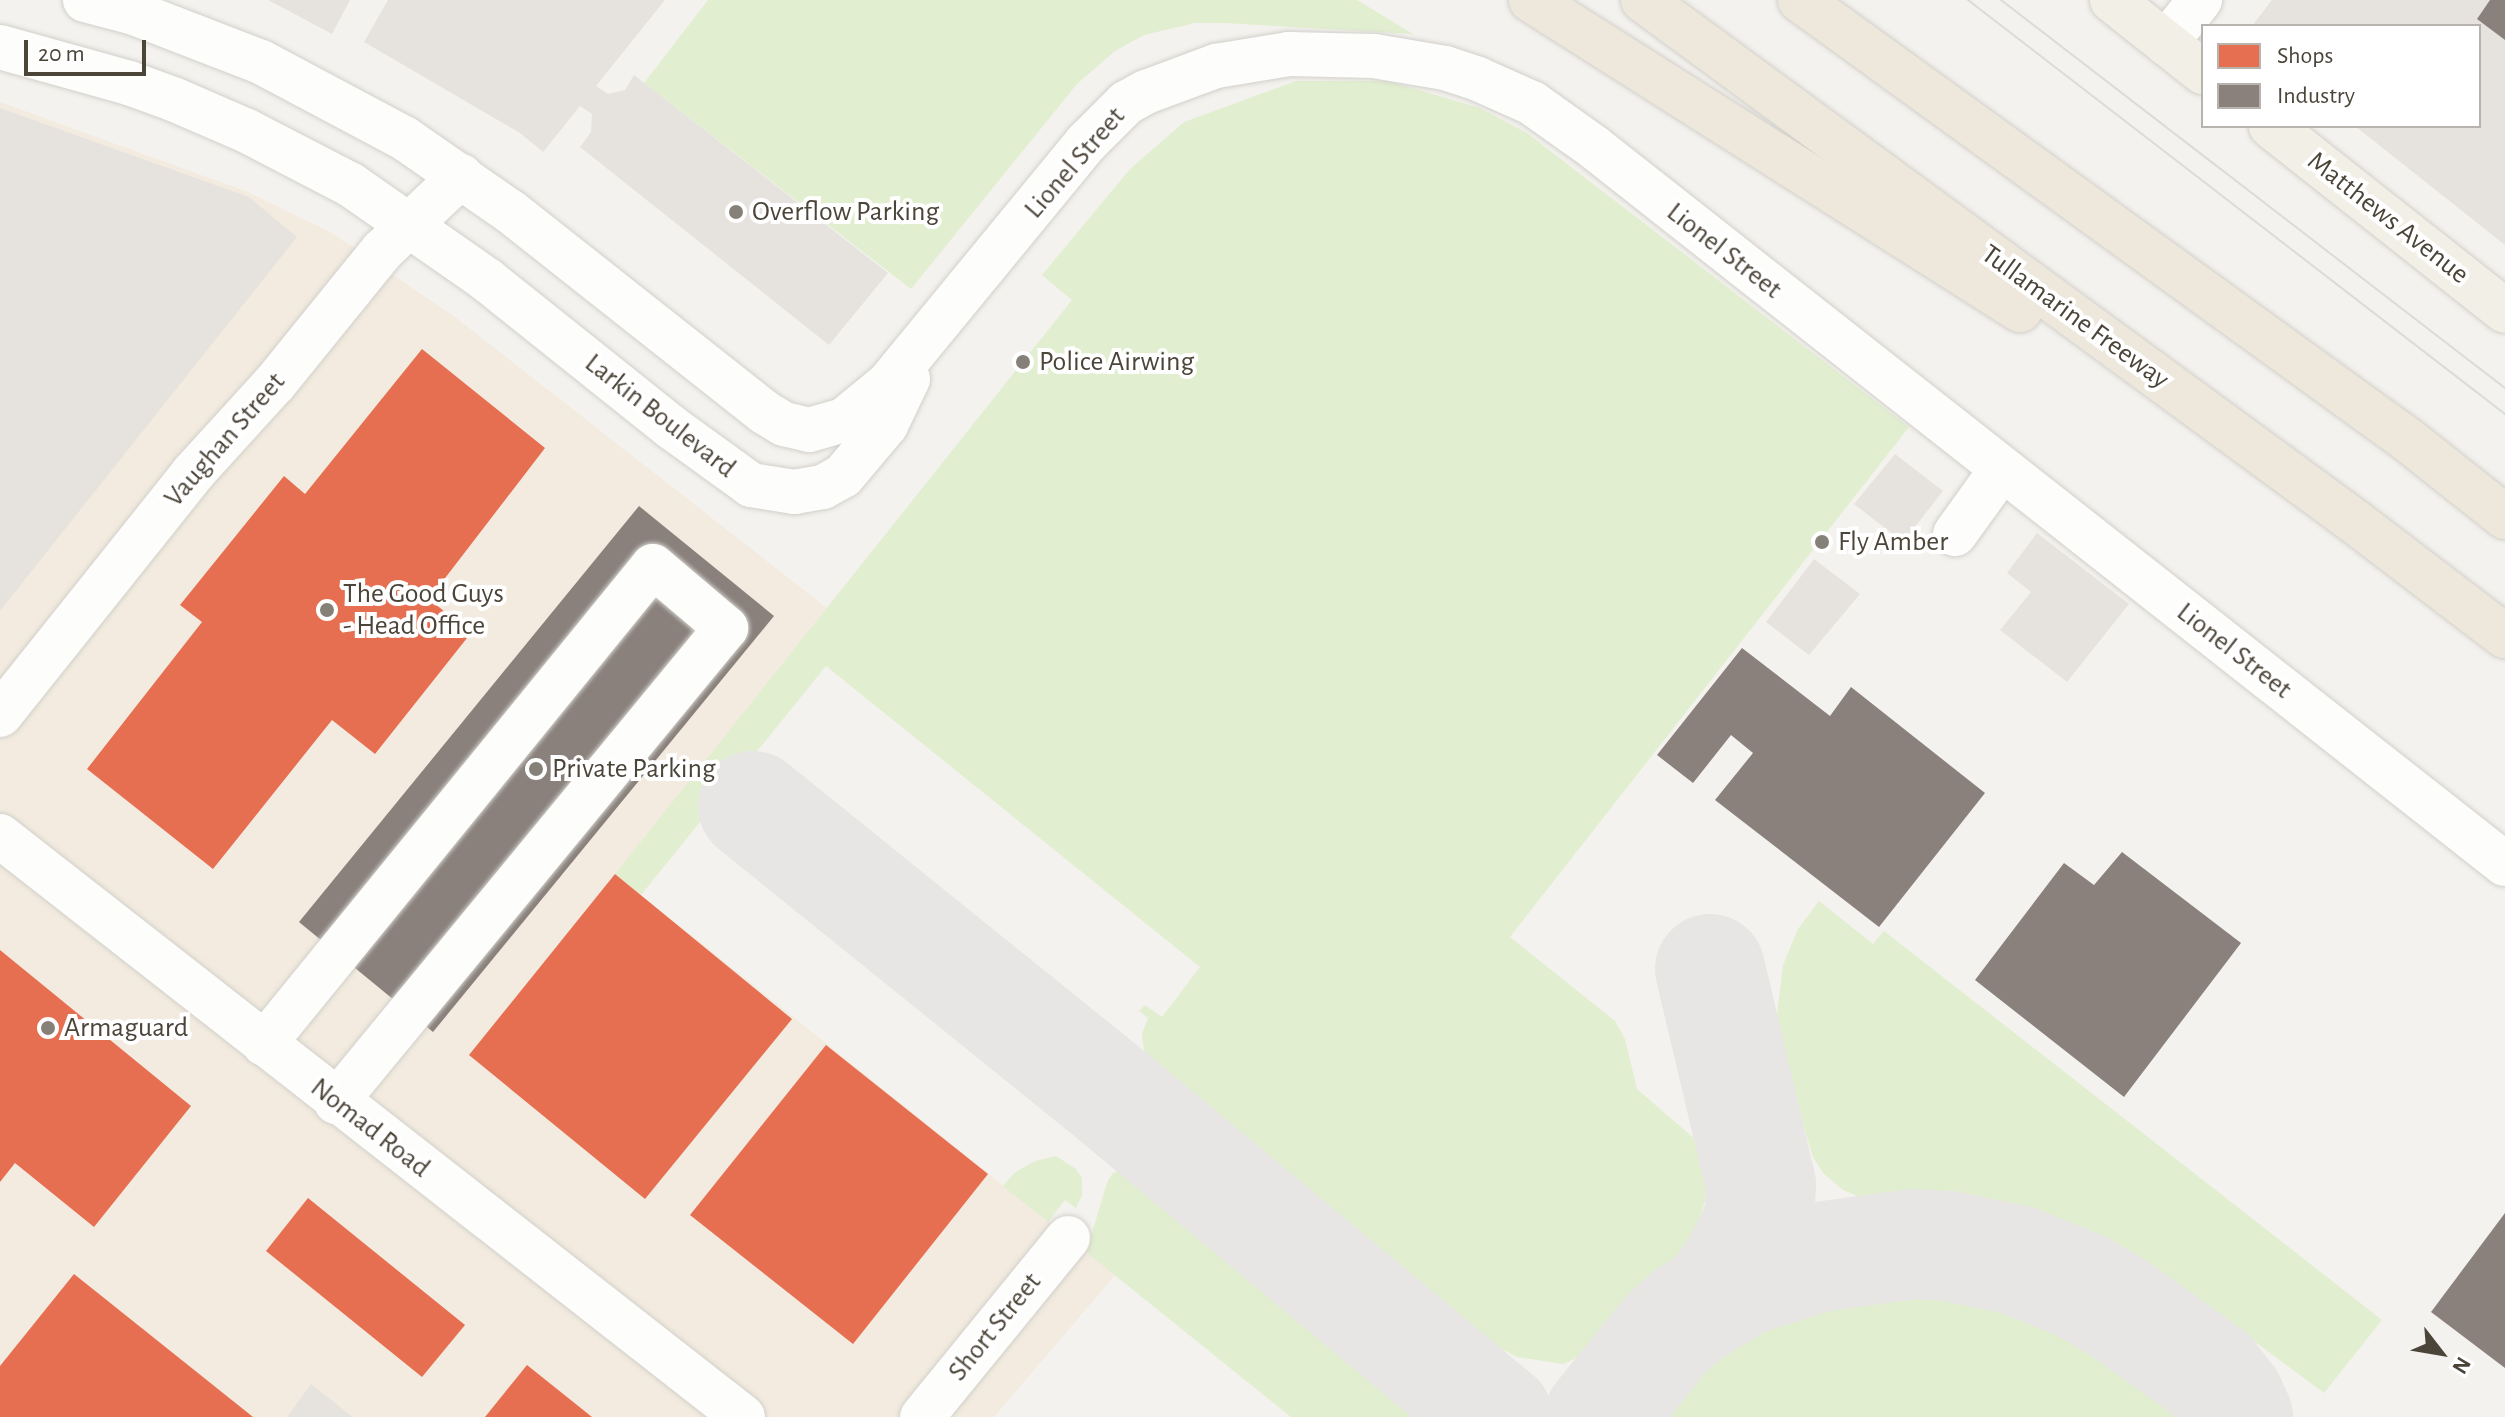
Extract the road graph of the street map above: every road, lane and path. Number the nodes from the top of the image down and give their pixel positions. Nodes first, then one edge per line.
1 (85, 0) edge
2 (1531, 0) edge
3 (1643, 0) edge
4 (1800, 0) edge
5 (1853, 0) edge
6 (2112, 0) edge
7 (2200, 0) edge
8 (2166, 43) junction
9 (0, 47) edge
10 (2201, 70) edge
11 (2274, 128) edge
12 (461, 176) junction
13 (409, 222) junction
14 (2505, 311) edge
15 (916, 354) junction
16 (2408, 440) junction
17 (2001, 470) junction
18 (2505, 517) edge
19 (2354, 521) junction
20 (1955, 534) dead end
21 (2505, 636) edge
22 (0, 715) edge
23 (0, 836) edge
24 (2505, 864) edge
25 (264, 1044) junction
26 (336, 1102) junction
27 (1068, 1238) dead end
28 (743, 1417) edge
29 (922, 1417) edge

1 - 12 street
2 - 19 highway
3 - 19 highway, Tullamarine Freeway
4 - 16 highway
5 - 16 highway
6 - 8 main road
7 - 8 street
8 - 10 main road
9 - 13 street, Larkin Boulevard
11 - 14 main road, Matthews Avenue
12 - 13 street, Vaughan Street
12 - 15 street
13 - 15 street, Larkin Boulevard
13 - 22 street, Vaughan Street
15 - 17 street, Lionel Street
16 - 18 highway
17 - 20 street
17 - 24 street, Lionel Street
19 - 21 highway, Tullamarine Freeway
23 - 25 street, Nomad Road
25 - 26 street, Nomad Road
25 - 26 street
26 - 28 street, Nomad Road
27 - 29 street, Short Street

